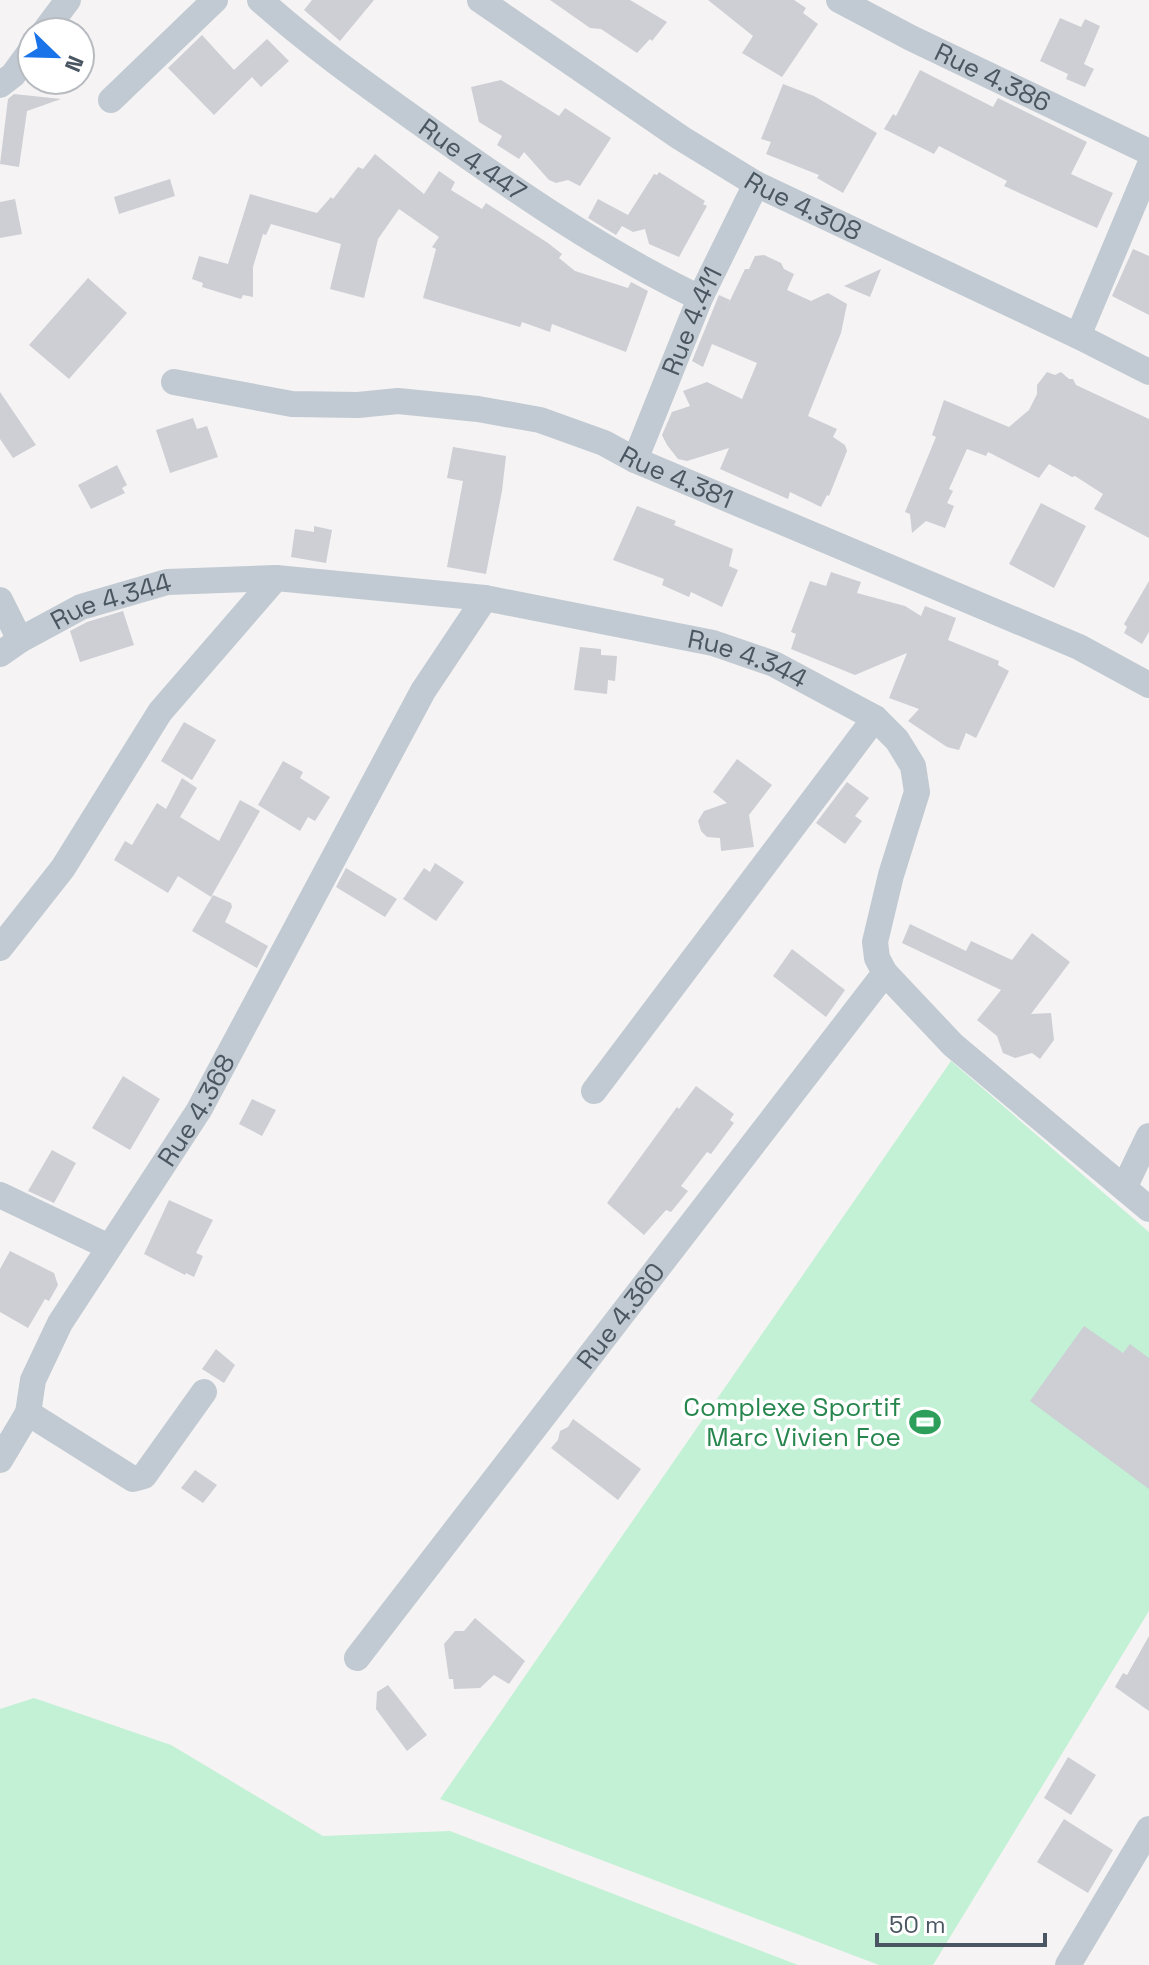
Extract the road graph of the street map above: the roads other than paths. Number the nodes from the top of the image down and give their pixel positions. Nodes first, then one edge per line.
1 (215, 0) edge
2 (260, 0) edge
3 (480, 0) edge
4 (839, 0) edge
5 (16, 71) edge
6 (0, 85) edge
7 (111, 100) dead end
8 (1149, 152) edge
9 (1149, 167) edge
10 (756, 184) junction
11 (700, 298) junction
12 (1078, 336) junction
13 (1149, 372) edge
14 (174, 382) dead end
15 (635, 460) junction
16 (276, 578) junction
17 (485, 598) junction
18 (0, 600) edge
19 (10, 647) edge
20 (1149, 685) edge
21 (875, 718) junction
22 (0, 948) edge
23 (885, 973) junction
24 (594, 1091) dead end
25 (1149, 1136) edge
26 (1124, 1188) junction
27 (0, 1195) edge
28 (1149, 1209) edge
29 (109, 1247) junction
30 (204, 1392) dead end
31 (28, 1413) junction
32 (0, 1422) edge
33 (0, 1460) edge
34 (357, 1658) dead end
35 (1149, 1829) edge
36 (1068, 1965) edge

1 - 7 street
2 - 11 street, Rue 4.447
3 - 10 street, Rue 4.308
4 - 8 street, Rue 4.386
5 - 6 street
9 - 12 street
10 - 11 street, Rue 4.411
10 - 12 street, Rue 4.308
11 - 15 street, Rue 4.411
12 - 13 street, Rue 4.308
14 - 15 street, Rue 4.381
15 - 20 street, Rue 4.381
16 - 17 street, Rue 4.344
16 - 19 street, Rue 4.344
16 - 22 street
17 - 21 street, Rue 4.344
17 - 29 street, Rue 4.368
18 - 19 street
21 - 23 street, Rue 4.344
21 - 24 street
23 - 26 street
23 - 34 street, Rue 4.360
25 - 26 street
26 - 28 street
27 - 29 street
29 - 31 street, Rue 4.368
30 - 31 street
31 - 32 street
31 - 33 street, Rue 4.368
35 - 36 street

